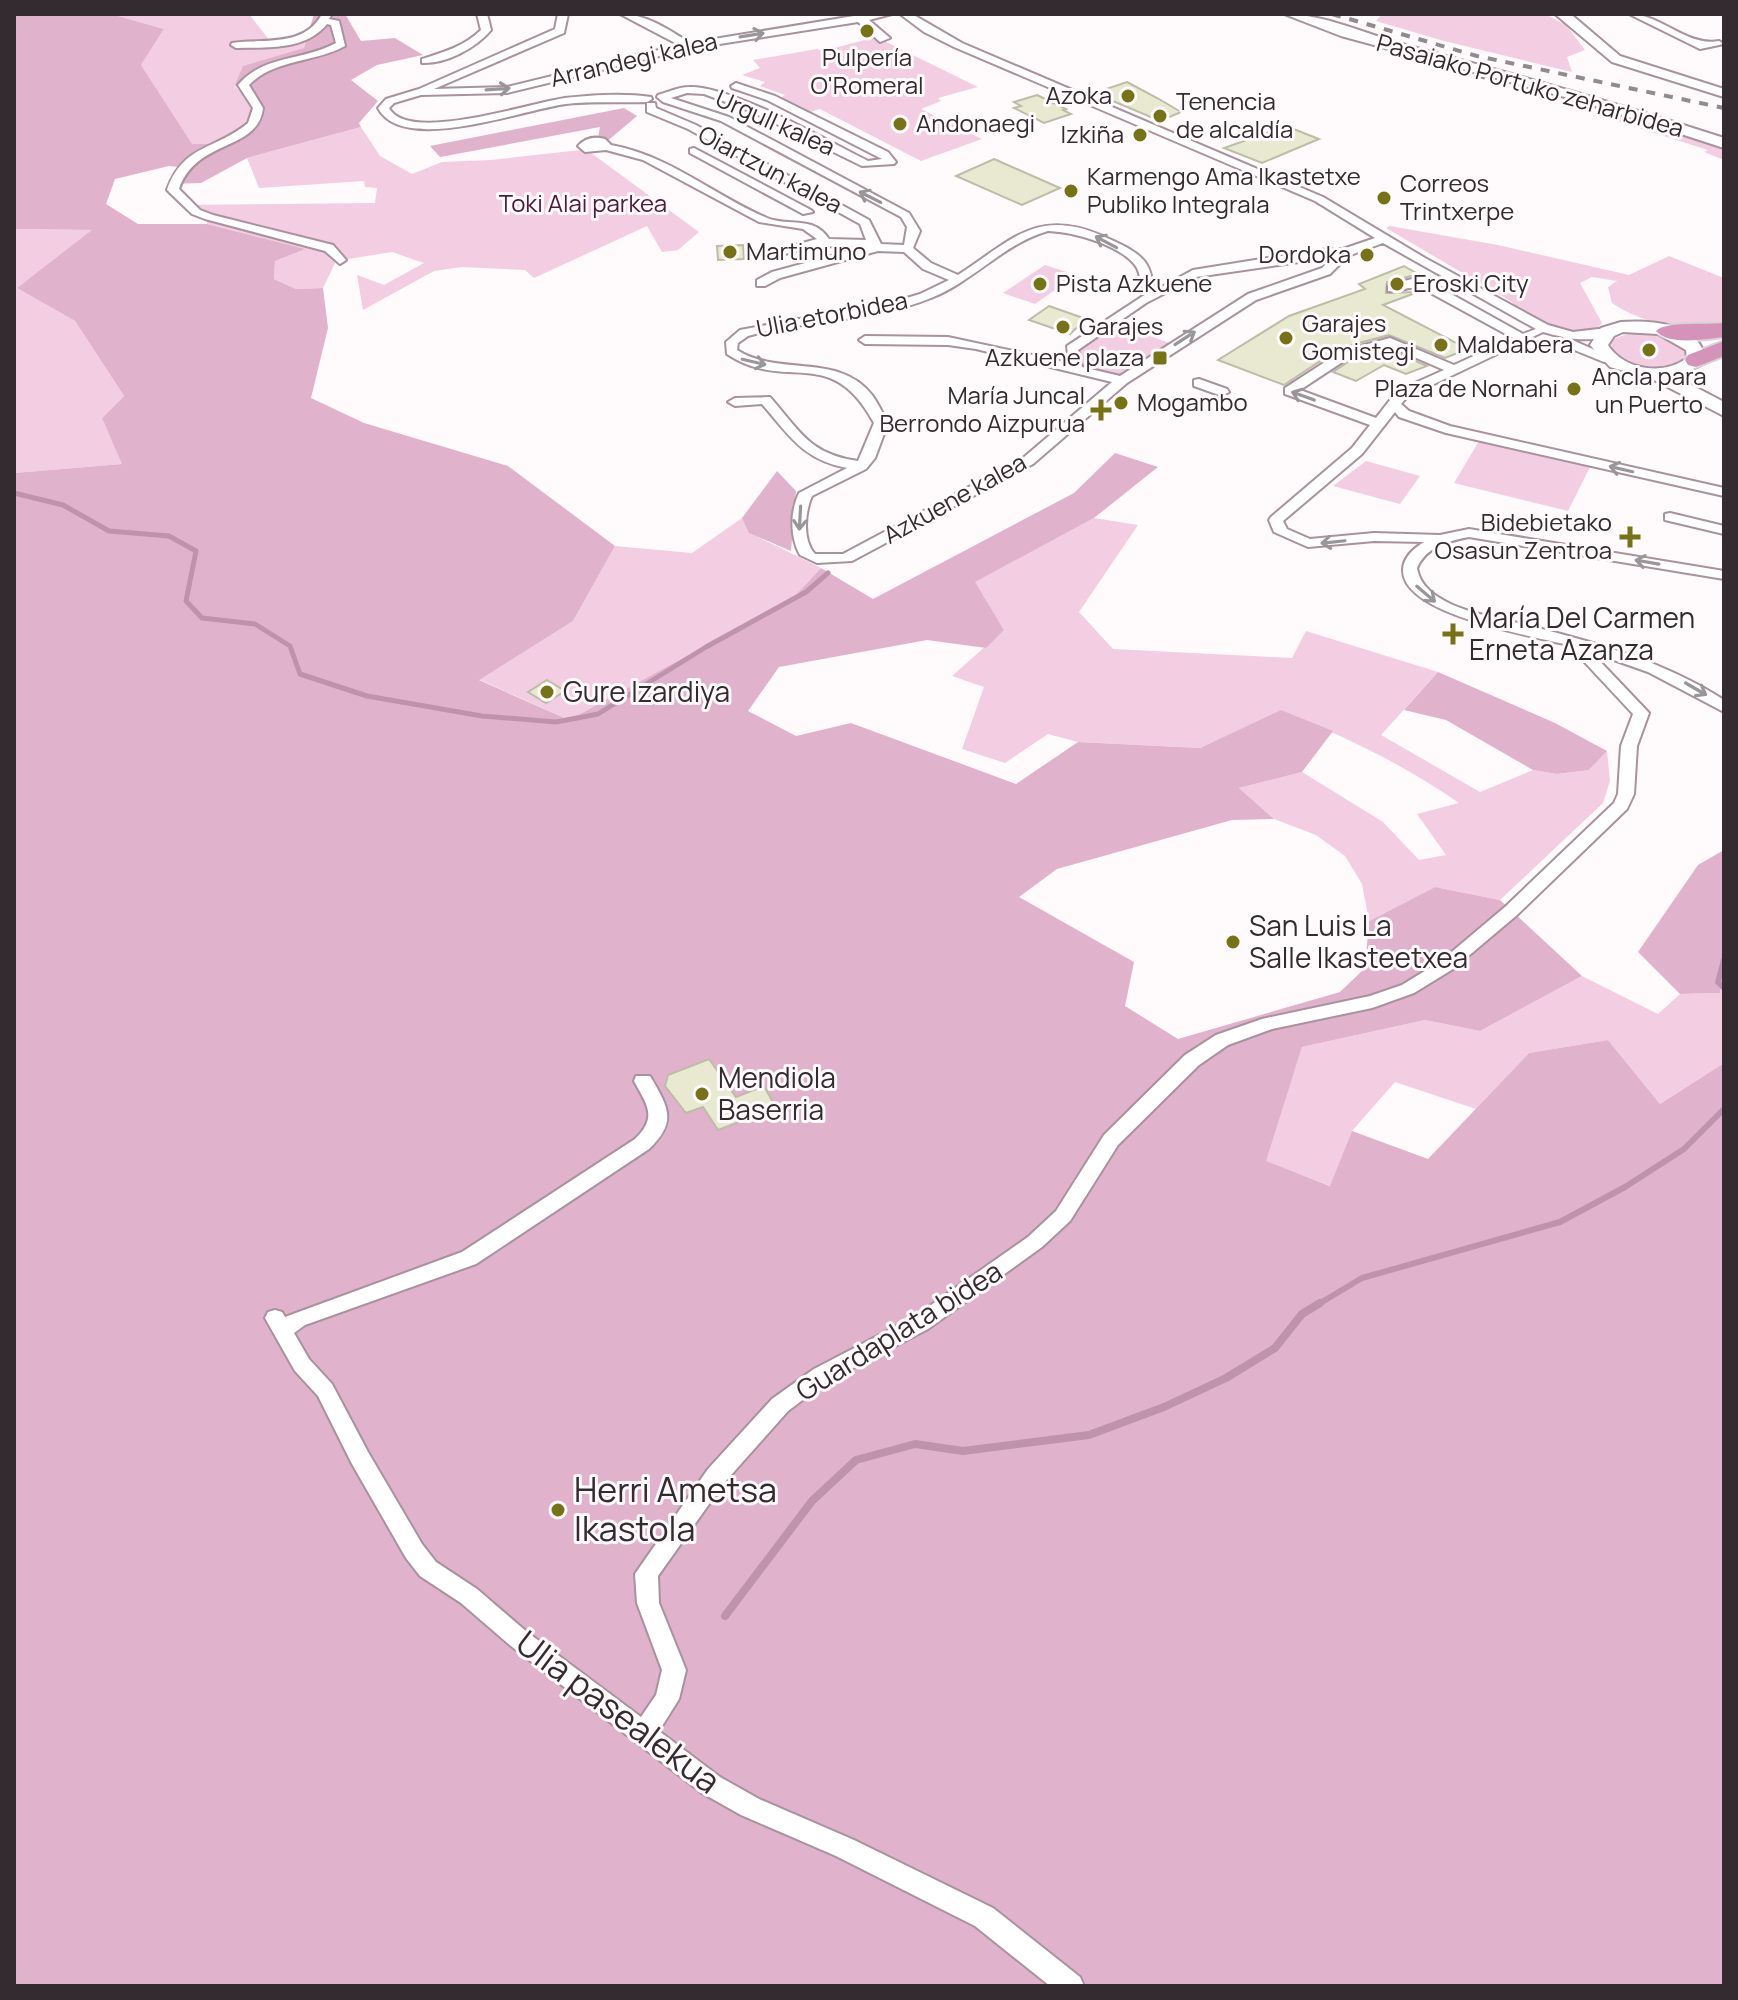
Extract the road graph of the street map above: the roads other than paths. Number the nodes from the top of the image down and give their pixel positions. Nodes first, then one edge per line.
1 (482, 14) edge
2 (563, 14) edge
3 (625, 14) edge
4 (887, 14) edge
5 (905, 14) edge
6 (1291, 14) edge
7 (1561, 14) edge
8 (1634, 14) edge
9 (843, 17) edge
10 (326, 18) edge
11 (860, 18) junction
12 (880, 39) dead end
13 (1719, 44) dead end
14 (236, 45) dead end
15 (688, 46) junction
16 (426, 61) dead end
17 (736, 86) dead end
18 (420, 92) junction
19 (1724, 93) edge
20 (664, 98) junction
21 (648, 102) junction
22 (1724, 143) edge
23 (605, 147) dead end
24 (694, 151) dead end
25 (807, 212) dead end
26 (1385, 238) junction
27 (824, 241) junction
28 (876, 245) junction
29 (907, 249) junction
30 (785, 252) dead end
31 (1344, 253) junction
32 (1318, 254) junction
33 (340, 260) dead end
34 (1421, 261) junction
35 (1333, 266) junction
36 (960, 280) junction
37 (761, 283) dead end
38 (1392, 288) dead end
39 (1156, 294) junction
40 (1724, 330) edge
41 (1667, 331) junction
42 (1537, 332) junction
43 (1607, 332) junction
44 (1520, 337) junction
45 (865, 340) dead end
46 (1724, 348) edge
47 (1609, 359) junction
48 (1694, 363) junction
49 (1452, 369) junction
50 (1077, 371) junction
51 (1655, 373) junction
52 (1122, 380) junction
53 (1199, 383) dead end
54 (1222, 392) dead end
55 (1724, 396) edge
56 (735, 402) dead end
57 (1393, 403) junction
58 (1724, 410) edge
59 (1377, 423) junction
60 (861, 466) junction
61 (1724, 492) edge
62 (1670, 517) dead end
63 (1724, 530) edge
64 (1438, 539) junction
65 (1724, 575) edge
66 (1584, 645) junction
67 (1724, 707) edge
68 (643, 1081) dead end
69 (644, 1733) junction
70 (1071, 1986) edge

1 - 16 street
2 - 18 street
3 - 15 street
4 - 11 street, Arrandegi kalea
5 - 26 street
6 - 22 main road, Pasaiako Portuko zeharbidea
7 - 19 street
8 - 13 street
9 - 11 street, Arrandegi kalea
15 -> 9 street, Arrandegi kalea
10 - 14 street
10 - 33 street
11 - 12 street
18 -> 15 street, Arrandegi kalea
17 - 20 street, Urgull kalea
18 - 21 street, Oiartzun kalea
20 - 21 street, Urgull kalea
29 -> 20 street
21 - 28 street, Oiartzun kalea
23 - 27 street
24 - 25 street
26 - 31 street
26 - 34 street
27 - 28 street
27 - 30 street
28 - 29 street
28 - 37 street
29 - 36 street
31 - 32 street
31 - 35 street, Azkuene kalea
32 - 35 street
32 - 39 street
34 - 42 street
34 - 43 street
52 -> 35 street, Azkuene kalea
39 -> 36 street, Ulia etorbidea
36 -> 60 street, Ulia etorbidea
38 - 44 street
39 - 50 street
40 - 41 highway
41 - 43 main road
41 - 48 main road
42 - 44 street
42 - 47 street
43 - 47 main road
44 - 49 street
45 - 50 street
46 - 48 highway
47 - 51 main road
48 - 51 main road
48 - 55 main road
49 - 57 street
59 -> 49 street
50 - 52 street
51 - 58 main road
60 -> 52 street, Azkuene kalea
53 - 54 street
56 - 60 street
57 - 59 street
61 -> 57 street
64 -> 59 street
62 - 63 street
65 -> 64 street
64 -> 66 street
66 -> 67 street
66 - 69 street, Guardaplata bidea
68 - 69 street, Ulia pasealekua
69 - 70 street, Ulia pasealekua

